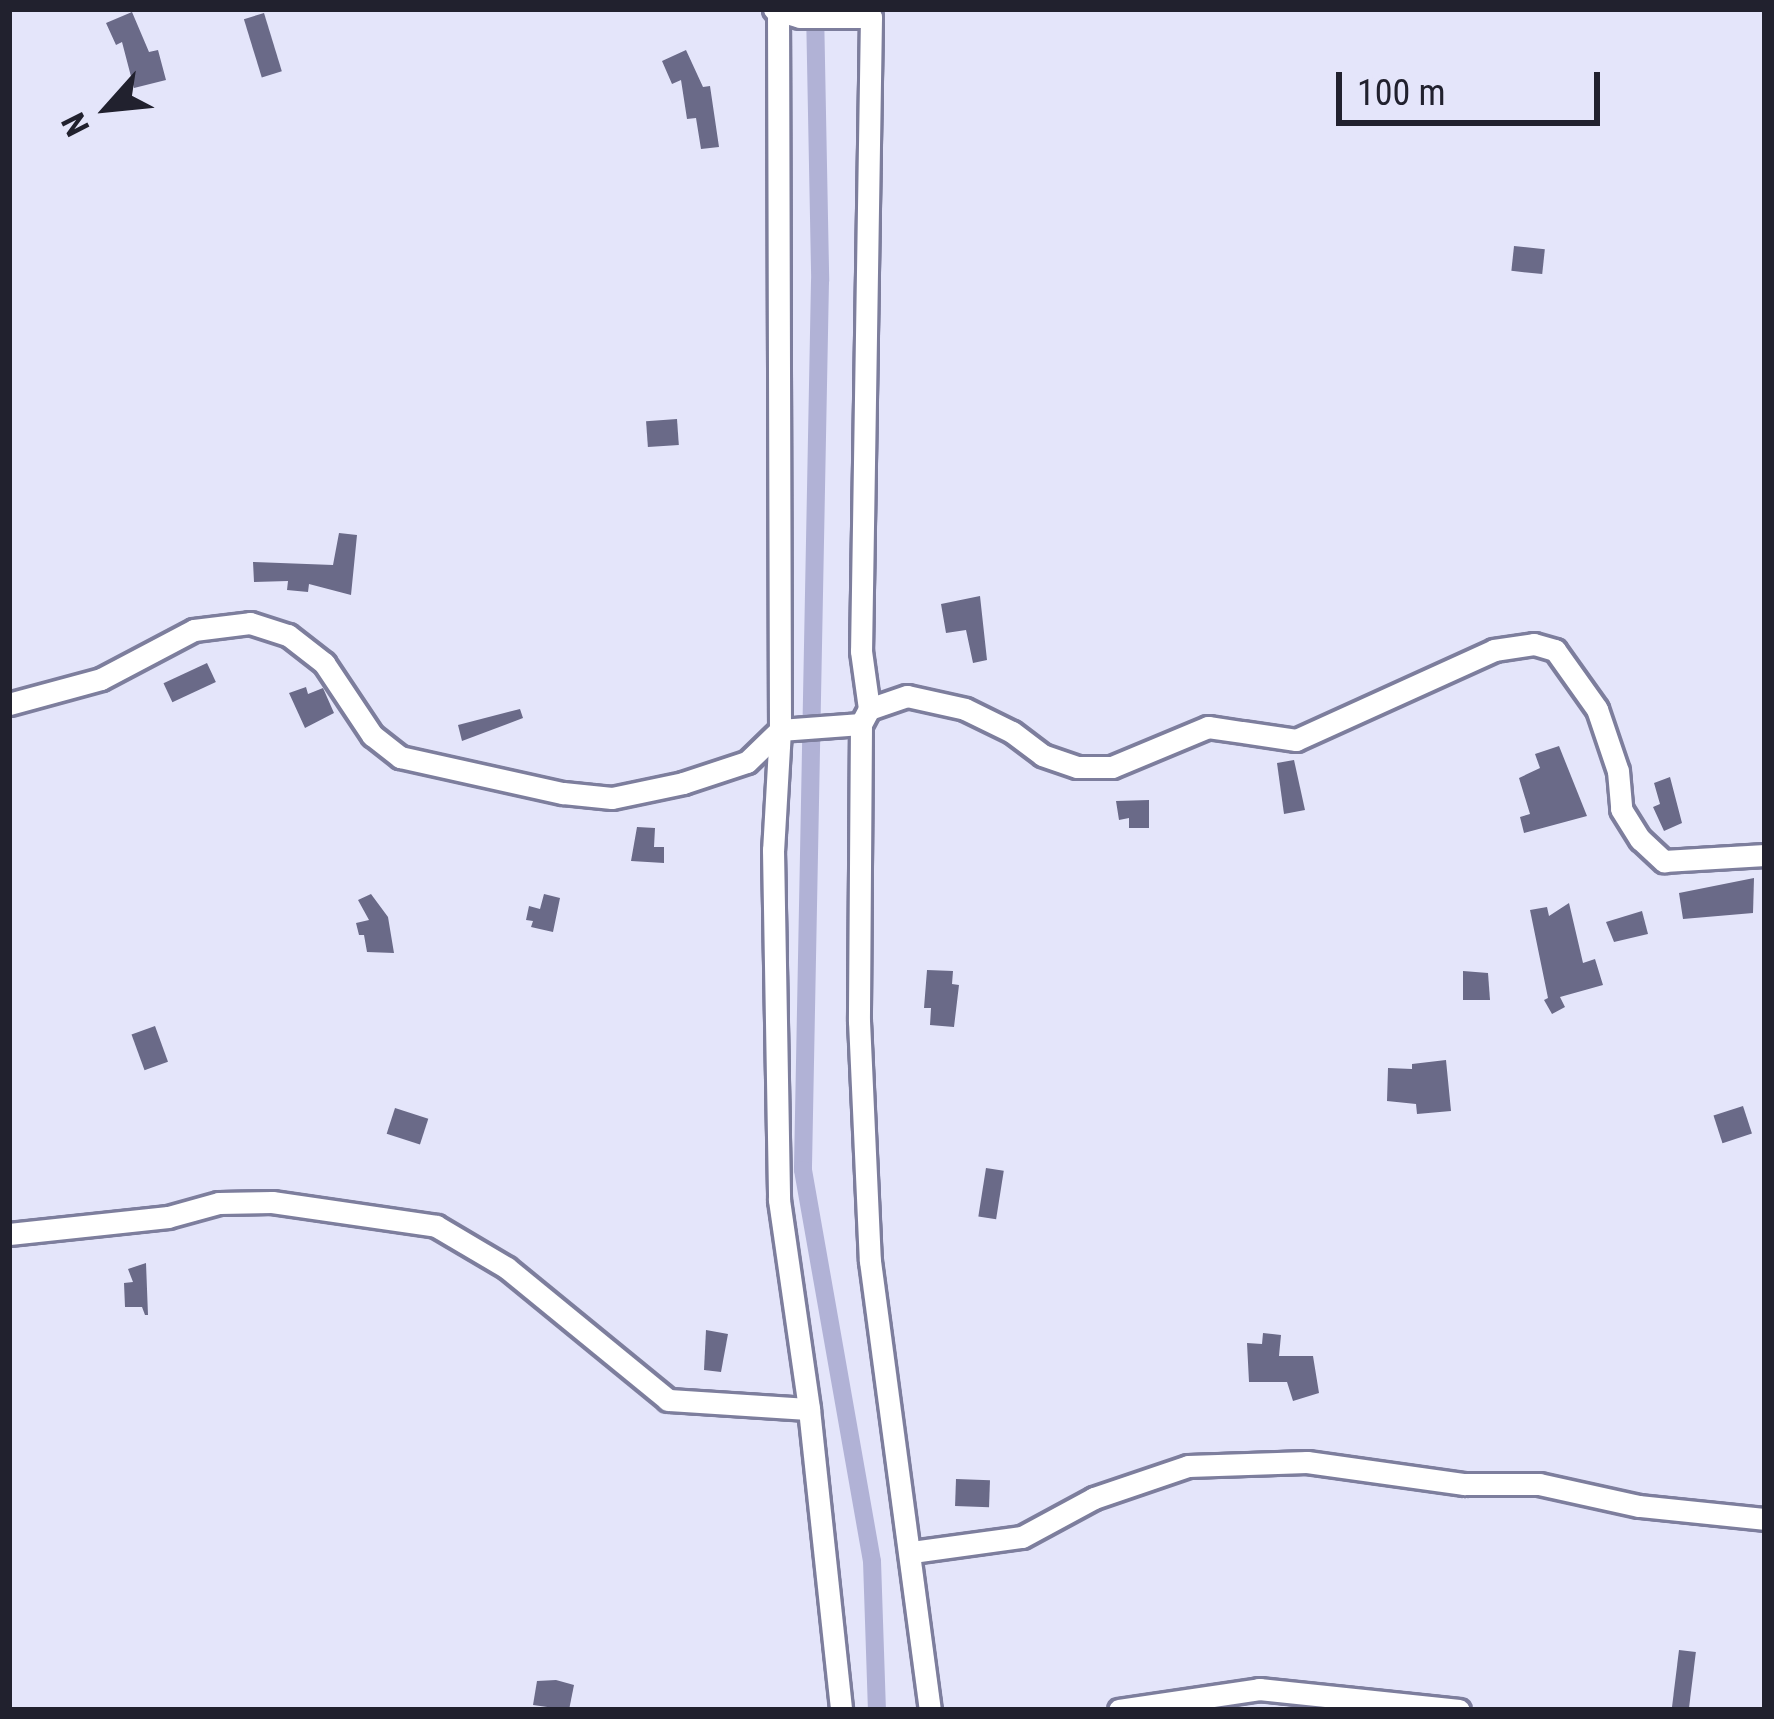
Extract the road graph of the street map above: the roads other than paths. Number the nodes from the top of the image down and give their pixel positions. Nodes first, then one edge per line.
1 (783, 12) edge
2 (868, 13) edge
3 (9, 704) edge
4 (865, 717) junction
5 (780, 730) junction
6 (1765, 855) edge
7 (9, 1234) edge
8 (809, 1409) junction
9 (1765, 1520) edge
10 (913, 1552) junction
11 (841, 1710) edge
12 (930, 1710) edge
13 (1119, 1710) edge
14 (1459, 1710) edge

1 - 2 street
1 - 5 street
2 - 4 street
3 - 5 street
4 - 5 street
4 - 6 street
4 - 10 street
5 - 8 street
7 - 8 street
8 - 11 street
9 - 10 street
10 - 12 street
13 - 14 street

